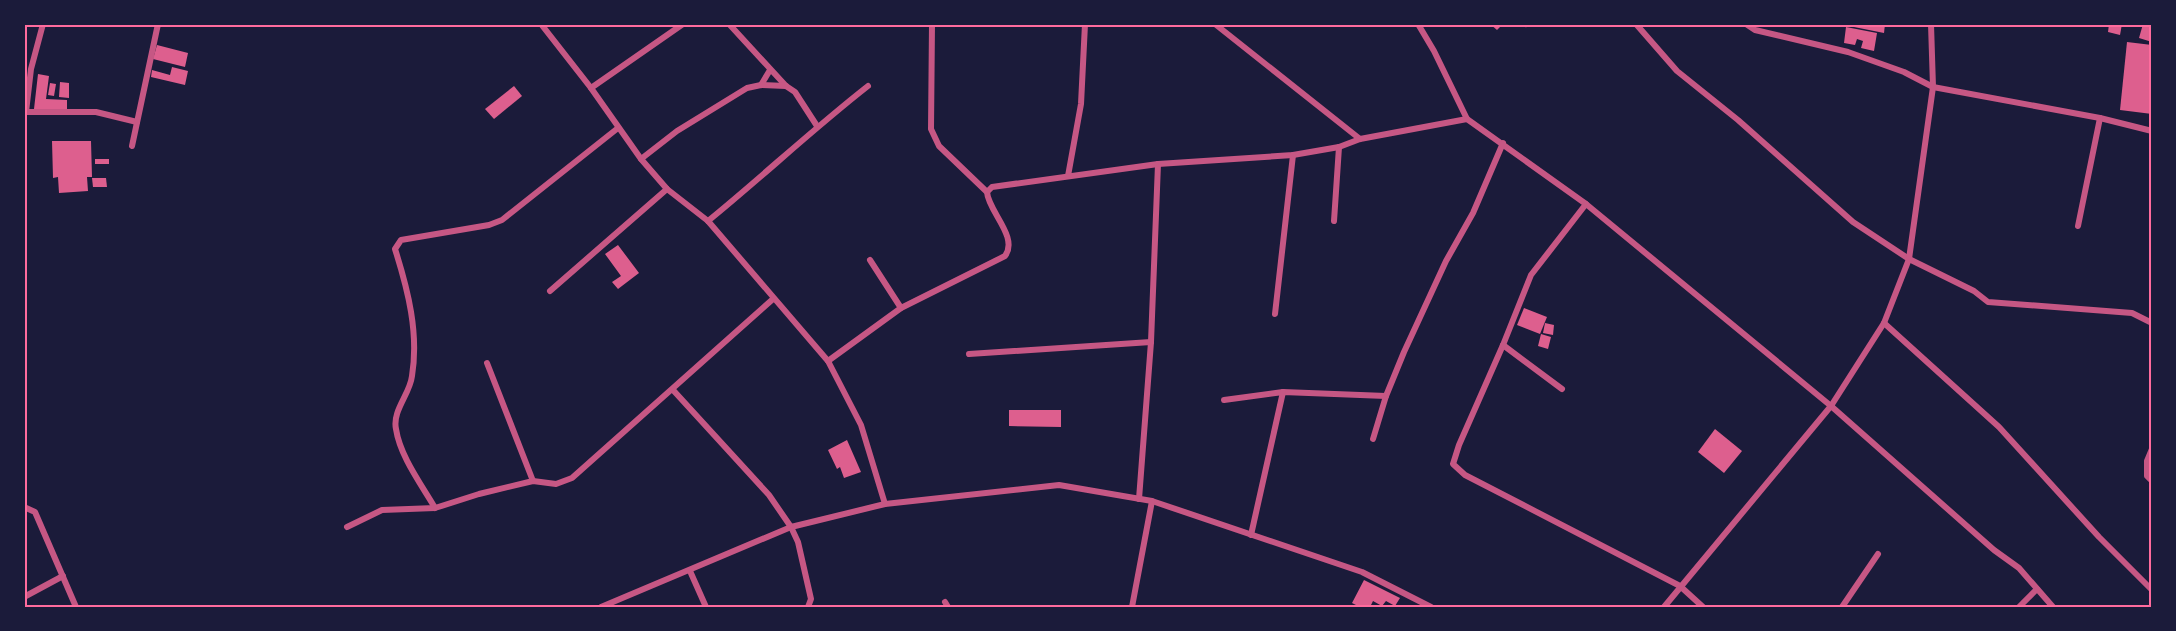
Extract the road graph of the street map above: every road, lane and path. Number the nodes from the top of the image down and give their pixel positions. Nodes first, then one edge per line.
1 (43, 24) edge
2 (158, 24) edge
3 (541, 24) edge
4 (669, 24) edge
5 (683, 24) edge
6 (729, 24) edge
7 (932, 24) edge
8 (1085, 24) edge
9 (1215, 24) edge
10 (1418, 24) edge
11 (1636, 24) edge
12 (1746, 24) edge
13 (1931, 24) edge
14 (674, 30) junction
15 (27, 69) edge
16 (770, 70) junction
17 (761, 85) junction
18 (786, 86) junction
19 (868, 86) dead end
20 (1933, 87) junction
21 (591, 88) junction
22 (25, 112) edge
23 (2100, 118) junction
24 (1467, 119) junction
25 (137, 122) junction
26 (817, 126) junction
27 (618, 128) junction
28 (2152, 131) edge
29 (1360, 139) junction
30 (1503, 143) junction
31 (132, 146) dead end
32 (1339, 147) junction
33 (1293, 154) junction
34 (641, 159) junction
35 (1158, 164) junction
36 (1068, 176) junction
37 (667, 189) junction
38 (987, 192) junction
39 (1586, 204) junction
40 (708, 221) junction
41 (1334, 221) dead end
42 (2078, 226) dead end
43 (1909, 259) junction
44 (870, 260) dead end
45 (550, 291) dead end
46 (773, 299) junction
47 (901, 308) junction
48 (1275, 314) dead end
49 (1884, 323) junction
50 (2152, 323) edge
51 (1151, 342) junction
52 (1503, 345) junction
53 (969, 354) dead end
54 (828, 361) junction
55 (487, 363) dead end
56 (1562, 389) dead end
57 (673, 390) junction
58 (1283, 392) junction
59 (1386, 396) junction
60 (1224, 400) dead end
61 (1831, 406) junction
62 (1373, 439) dead end
63 (2152, 449) edge
64 (533, 481) junction
65 (2152, 481) edge
66 (1139, 499) junction
67 (1152, 501) junction
68 (885, 504) junction
69 (24, 507) edge
70 (435, 508) junction
71 (347, 527) dead end
72 (791, 527) junction
73 (1251, 535) junction
74 (1878, 554) dead end
75 (690, 571) junction
76 (63, 576) junction
77 (1680, 586) junction
78 (2037, 589) junction
79 (2152, 590) edge
80 (24, 597) edge
81 (76, 607) edge
82 (601, 607) edge
83 (706, 607) edge
84 (808, 607) edge
85 (1132, 607) edge
86 (1431, 607) edge
87 (1664, 607) edge
88 (1703, 607) edge
89 (1842, 607) edge
90 (2019, 607) edge
91 (2053, 607) edge

1 - 15 street
2 - 25 street
3 - 21 street
4 - 14 street
5 - 14 street
6 - 16 street
7 - 38 street
8 - 36 street
9 - 29 street
10 - 24 street
11 - 43 street
12 - 20 street
13 - 20 street
14 - 21 street
15 - 22 street
16 - 17 street
16 - 18 street
17 - 18 street
17 - 34 street
18 - 26 street
19 - 26 street
20 - 23 street
20 - 43 street
21 - 27 street
22 - 25 street
23 - 28 street
23 - 42 street
24 - 29 street
24 - 30 street
25 - 31 street
26 - 40 street
27 - 34 street
27 - 70 street
29 - 32 street
30 - 39 street
30 - 59 street
32 - 33 street
32 - 41 street
33 - 35 street
33 - 48 street
34 - 37 street
35 - 36 street
35 - 51 street
36 - 38 street
37 - 40 street
37 - 45 street
38 - 47 street
39 - 52 street
39 - 61 street
40 - 46 street
43 - 49 street
43 - 50 street
44 - 47 street
46 - 54 street
46 - 57 street
47 - 54 street
49 - 61 street
49 - 79 street
51 - 53 street
51 - 66 street
52 - 56 street
52 - 77 street
54 - 68 street
55 - 64 street
57 - 64 street
57 - 72 street
58 - 59 street
58 - 60 street
58 - 73 street
59 - 62 street
61 - 77 street
61 - 78 street
63 - 65 street
64 - 70 street
66 - 67 street
66 - 68 street
67 - 73 street
67 - 85 street
68 - 72 street
69 - 76 street
70 - 71 street
72 - 75 street
72 - 84 street
73 - 86 street
74 - 89 street
75 - 82 street
75 - 83 street
76 - 80 street
76 - 81 street
77 - 87 street
77 - 88 street
78 - 90 street
78 - 91 street

